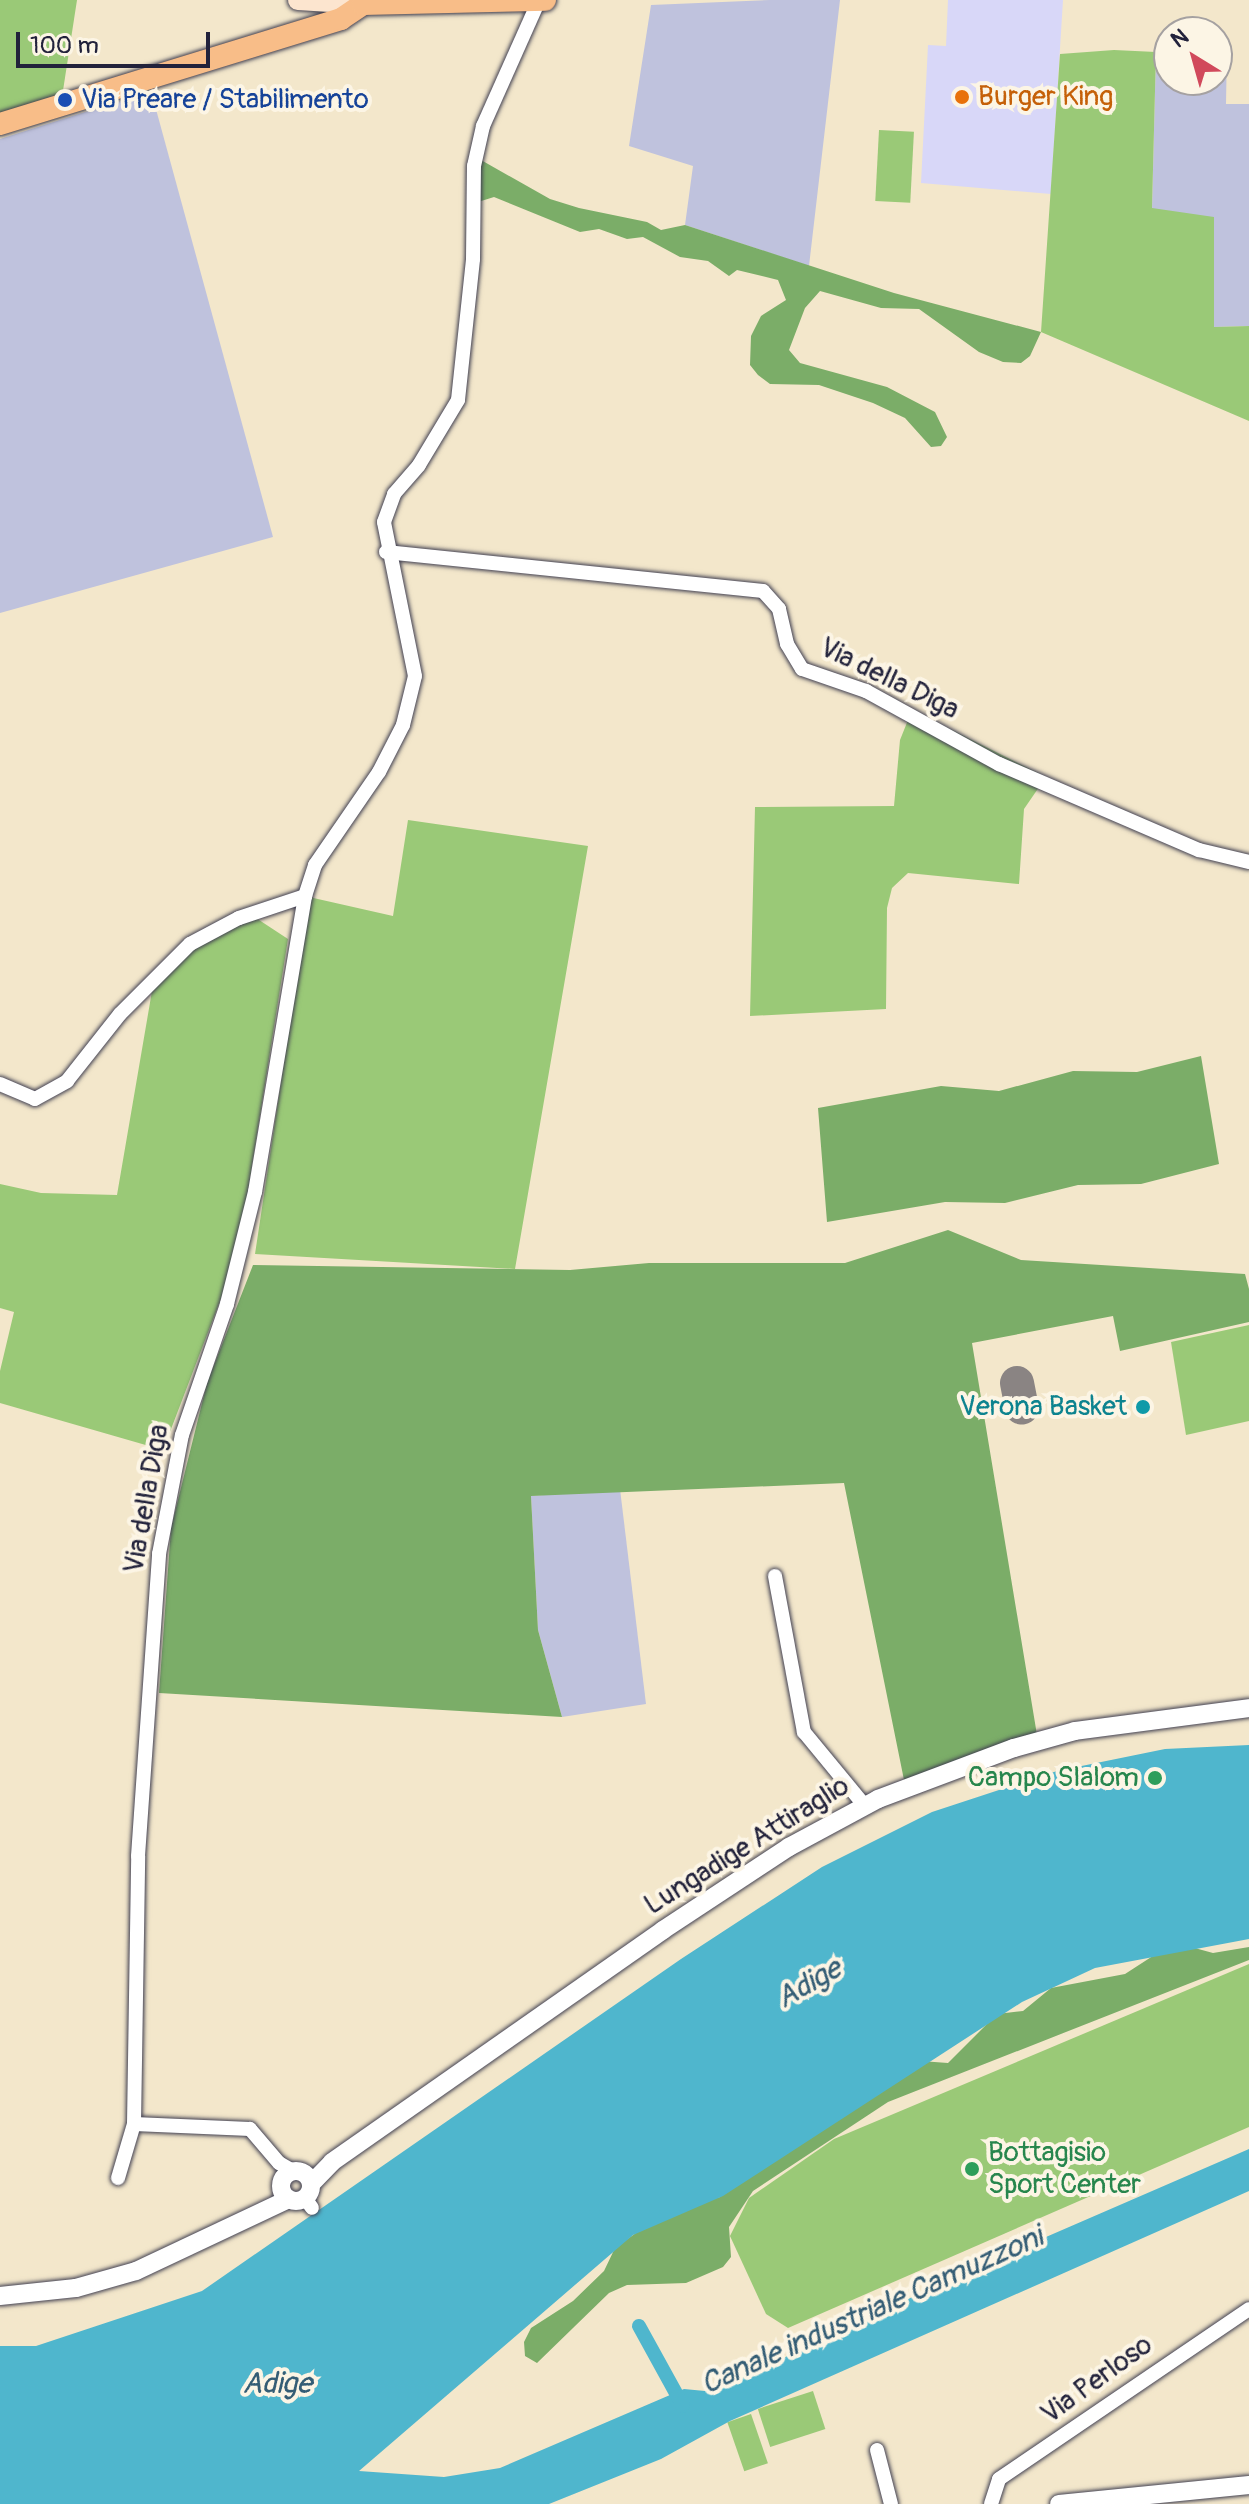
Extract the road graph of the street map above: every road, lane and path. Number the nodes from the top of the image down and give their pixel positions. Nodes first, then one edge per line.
1 (298, 0) edge
2 (539, 0) edge
3 (545, 0) edge
4 (363, 4) junction
5 (0, 124) edge
6 (386, 552) junction
7 (1249, 862) edge
8 (305, 896) junction
9 (0, 1084) edge
10 (775, 1576) dead end
11 (1249, 1708) edge
12 (865, 1806) junction
13 (134, 2124) junction
14 (118, 2178) dead end
15 (295, 2185) junction
16 (0, 2296) edge
17 (1249, 2309) edge
18 (877, 2450) dead end
19 (1249, 2485) edge
20 (891, 2504) edge
21 (991, 2504) edge
22 (1059, 2504) edge

1 - 4 main road
2 - 3 main road
2 - 4 main road
2 - 6 street, Via della Diga
4 - 5 main road
6 - 7 street, Via della Diga
6 - 8 street, Via della Diga
8 - 9 street
8 - 13 street, Via della Diga
10 - 12 street
11 - 12 street, Lungadige Attiraglio
12 - 15 street, Lungadige Attiraglio
13 - 14 street, Via della Diga
13 - 15 street
15 - 16 street, Lungadige Attiraglio
17 - 21 street, Via Perloso
18 - 20 street
19 - 22 street

